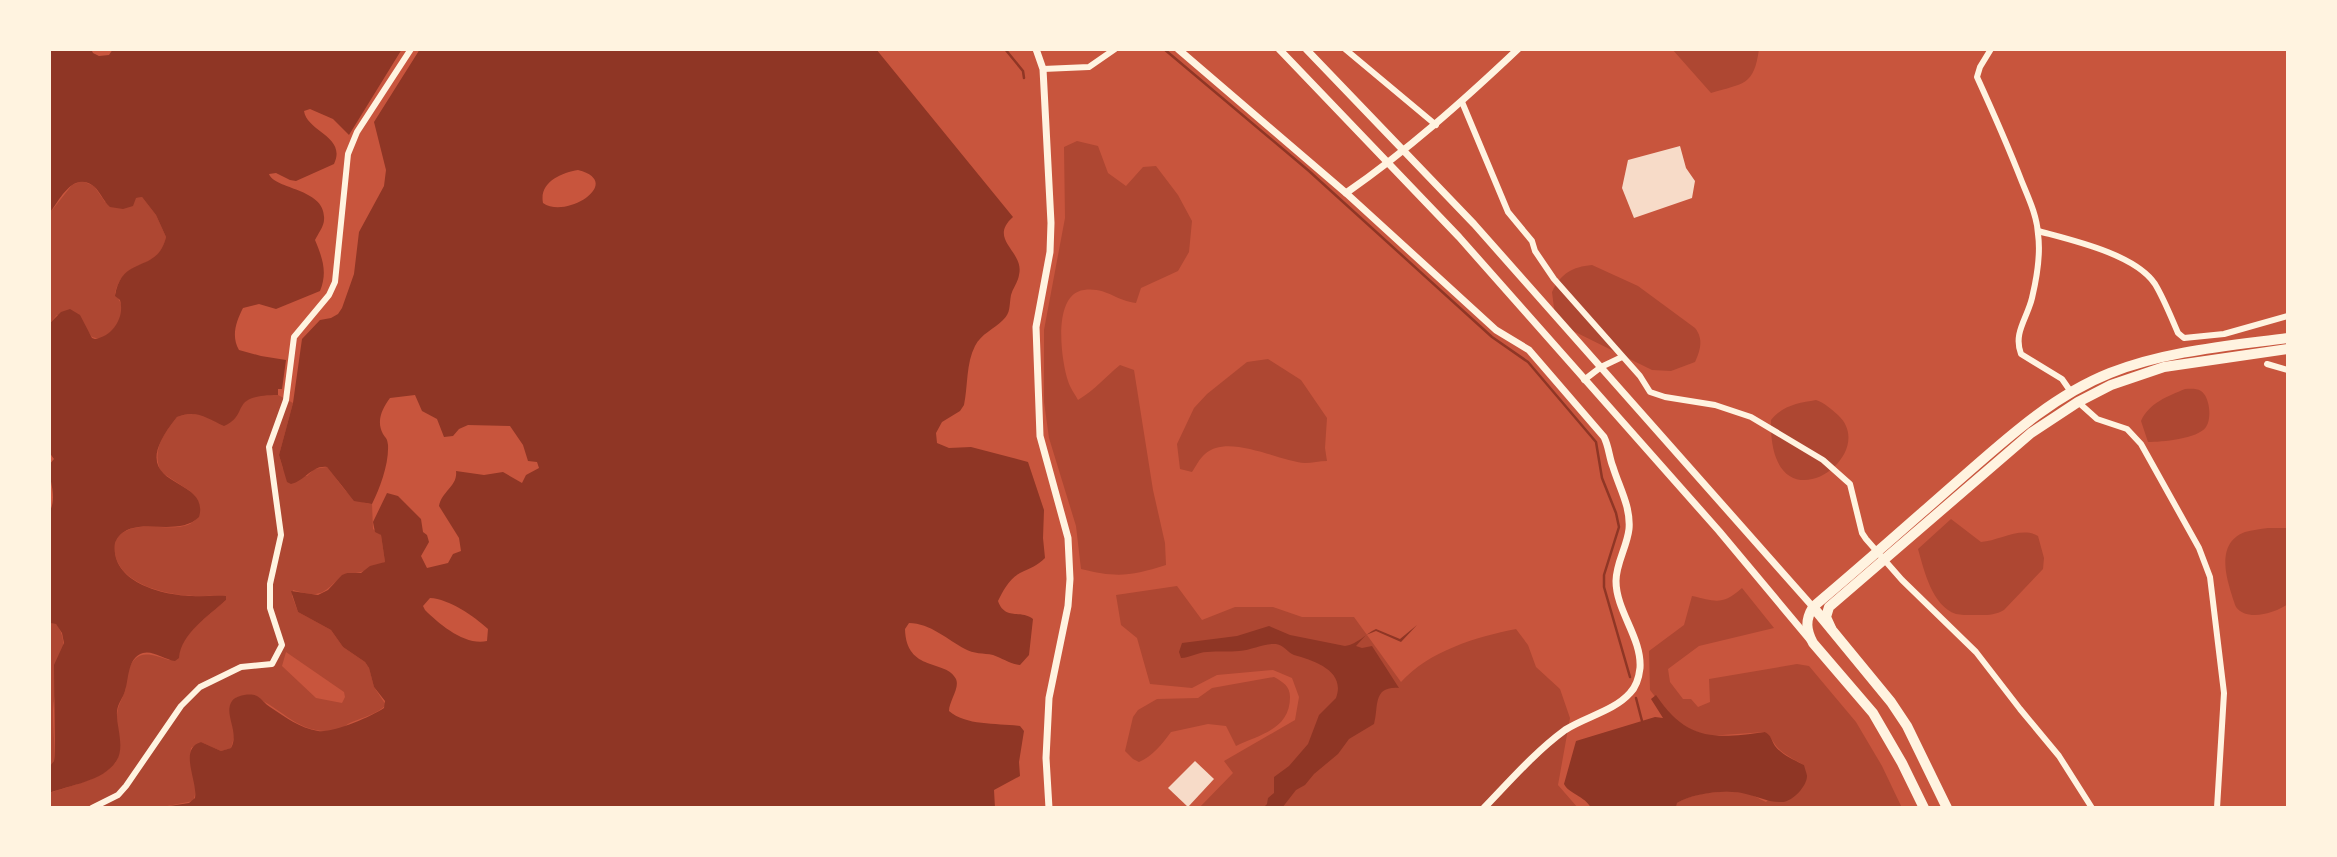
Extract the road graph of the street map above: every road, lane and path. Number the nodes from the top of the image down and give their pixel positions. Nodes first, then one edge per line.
1 (411, 49) edge
2 (1036, 49) edge
3 (1115, 49) edge
4 (1178, 49) edge
5 (1279, 49) edge
6 (1306, 49) edge
7 (1345, 49) edge
8 (1518, 49) edge
9 (1991, 49) edge
10 (1043, 69) junction
11 (1462, 102) junction
12 (1436, 125) junction
13 (1404, 150) junction
14 (1388, 164) junction
15 (1346, 193) junction
16 (2038, 231) junction
17 (2288, 316) edge
18 (2214, 335) junction
19 (2288, 338) edge
20 (2217, 348) junction
21 (2288, 349) edge
22 (1622, 357) junction
23 (2267, 364) dead end
24 (1601, 367) junction
25 (2288, 370) edge
26 (1584, 380) junction
27 (2071, 392) junction
28 (2078, 402) junction
29 (1804, 596) junction
30 (1826, 603) junction
31 (1816, 611) junction
32 (1792, 620) junction
33 (1807, 621) junction
34 (1831, 628) junction
35 (1813, 643) junction
36 (92, 808) edge
37 (1049, 808) edge
38 (1484, 808) edge
39 (1924, 808) edge
40 (1947, 808) edge
41 (2092, 808) edge
42 (2217, 808) edge

1 - 36 street
2 - 10 street
3 - 10 street
4 - 15 street
5 - 14 street
6 - 13 street
7 - 12 street
8 - 11 street
9 - 16 street
10 - 37 street
11 - 12 street
11 - 22 street
12 - 13 street
13 - 14 street
13 - 24 street
14 - 15 street
14 - 26 street
15 - 38 street
16 - 18 street
16 - 27 street
17 - 18 street
18 - 20 street
19 - 20 highway
20 - 27 highway
21 - 28 highway
22 - 24 street
22 - 41 street
23 - 25 street
24 - 26 street
24 - 29 street
26 - 32 street
27 - 30 highway
28 - 30 highway
28 - 42 street
29 - 30 street
29 - 31 street
30 - 31 highway
30 - 34 highway
31 - 33 highway
31 - 34 highway
32 - 33 street
32 - 35 street
33 - 35 highway
34 - 40 highway
35 - 39 highway

